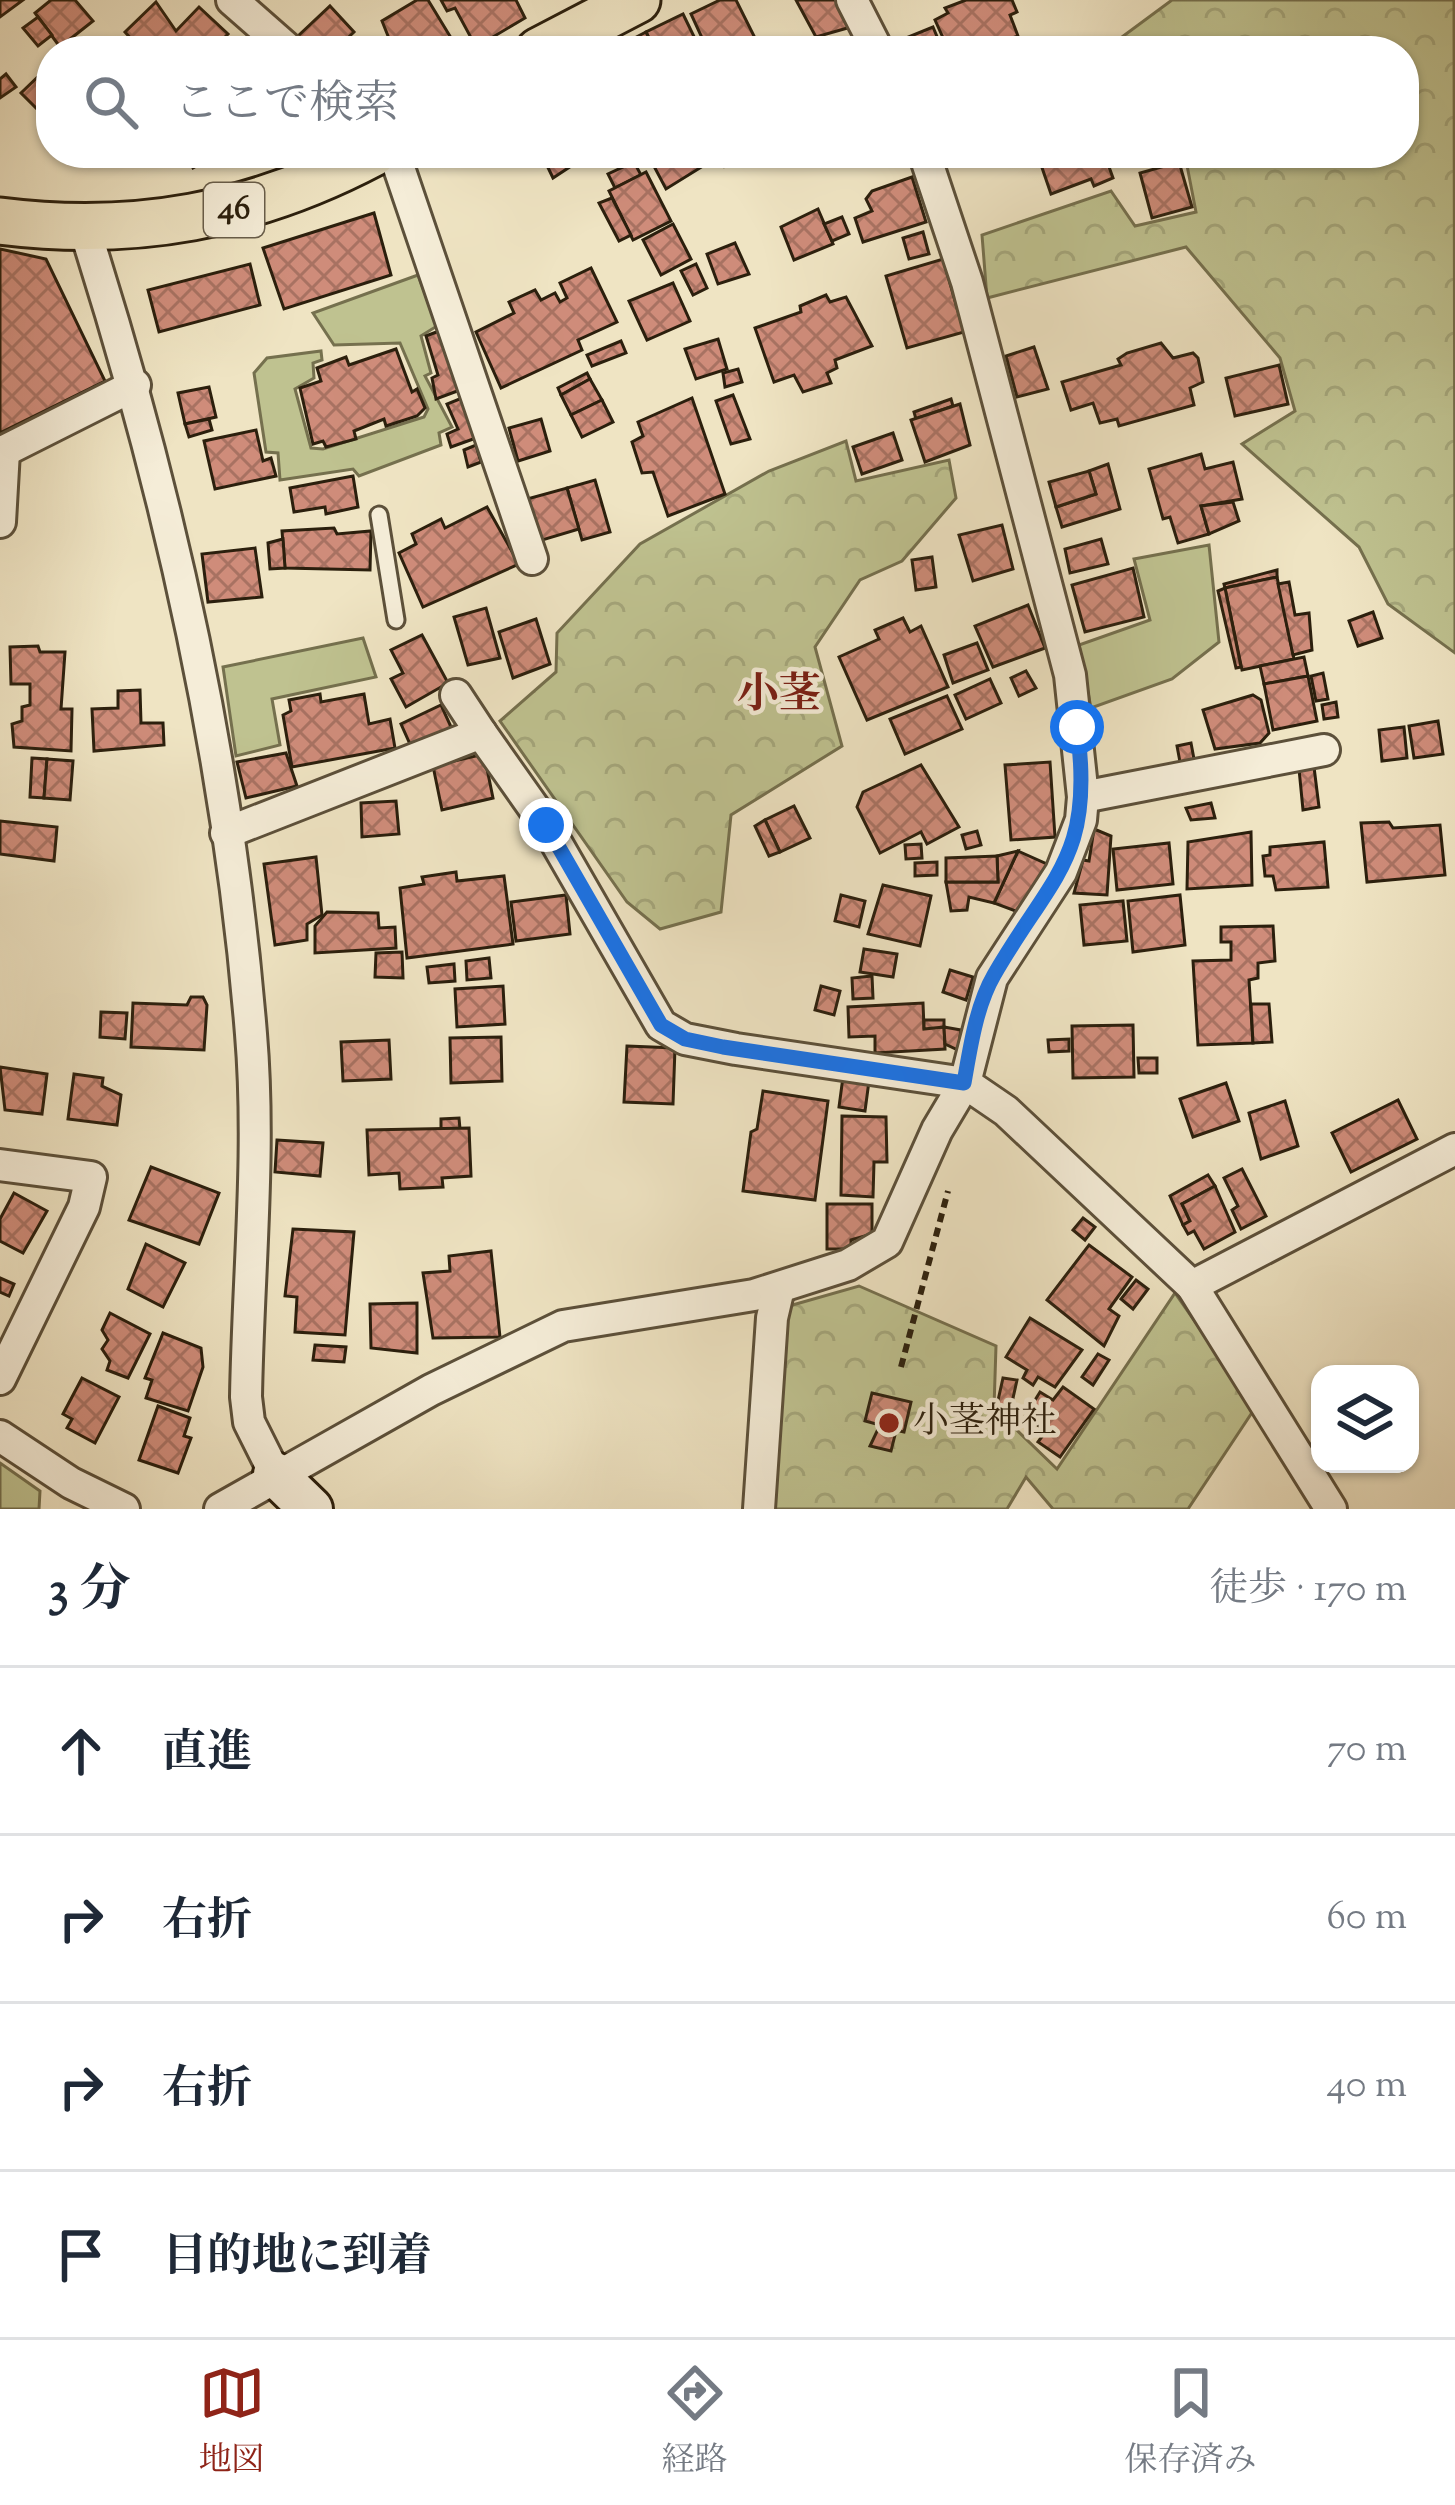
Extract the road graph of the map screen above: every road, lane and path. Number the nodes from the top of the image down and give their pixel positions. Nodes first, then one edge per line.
1 (232, 0) edge
2 (637, 0) edge
3 (852, 0) edge
4 (273, 36) edge
5 (568, 36) edge
6 (870, 36) edge
7 (341, 168) edge
8 (399, 168) edge
9 (929, 168) edge
10 (0, 221) edge
11 (84, 227) junction
12 (135, 385) junction
13 (2, 452) edge
14 (379, 515) dead end
15 (0, 521) edge
16 (532, 559) dead end
17 (396, 620) dead end
18 (455, 695) dead end
19 (481, 733) junction
20 (1324, 750) dead end
21 (1083, 797) junction
22 (226, 833) junction
23 (964, 1083) junction
24 (937, 1130) junction
25 (1455, 1150) edge
26 (0, 1166) edge
27 (1192, 1286) junction
28 (779, 1288) junction
29 (901, 1367) dead end
30 (0, 1379) edge
31 (0, 1436) edge
32 (275, 1474) junction
33 (124, 1509) edge
34 (220, 1509) edge
35 (311, 1509) edge
36 (759, 1509) edge
37 (1331, 1509) edge

1 - 4 street
2 - 5 main road
3 - 6 street
7 - 11 main road, 46
8 - 16 street
9 - 21 street
10 - 11 main road, 46
11 - 12 street
12 - 13 street
12 - 22 street
13 - 15 street
14 - 17 lane
18 - 19 street
19 - 22 street
19 - 23 street
20 - 21 street
21 - 23 street
22 - 32 street
23 - 24 street
23 - 27 street
24 - 28 street
24 - 29 path
25 - 27 street
26 - 30 street
27 - 37 street
28 - 32 street
28 - 36 street
31 - 33 street
32 - 34 street
32 - 35 street

